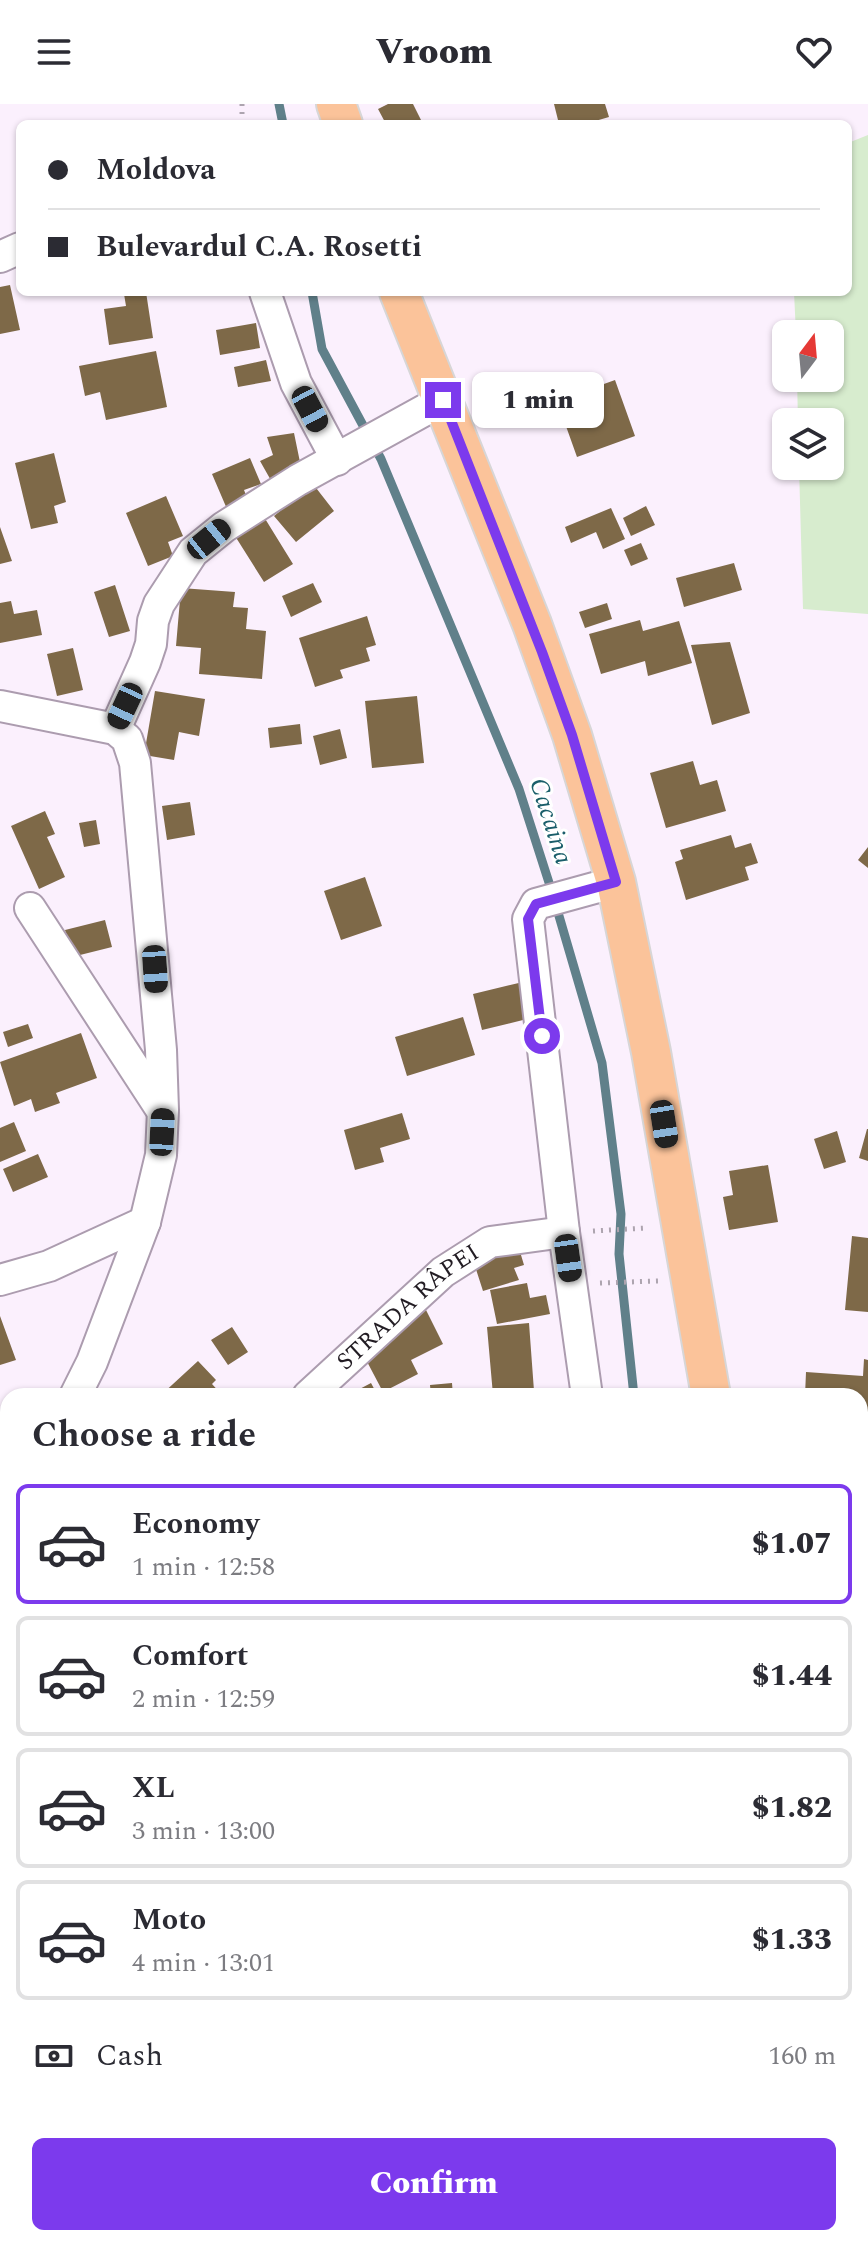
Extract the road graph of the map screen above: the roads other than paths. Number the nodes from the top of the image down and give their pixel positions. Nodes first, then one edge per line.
1 (266, 296) edge
2 (401, 296) edge
3 (443, 400) junction
4 (346, 455) junction
5 (0, 706) edge
6 (115, 729) junction
7 (616, 882) junction
8 (30, 908) dead end
9 (163, 1110) junction
10 (145, 1222) junction
11 (564, 1232) junction
12 (0, 1280) edge
13 (79, 1388) edge
14 (317, 1388) edge
15 (586, 1388) edge
16 (710, 1388) edge

1 - 4 street
2 - 3 main road
3 - 4 street
3 - 7 main road
4 - 6 street
5 - 6 street
6 - 9 street
7 - 11 street
7 - 16 main road
8 - 9 street
9 - 10 street
10 - 12 street
10 - 13 street
11 - 14 street, STRADA RÂPEI
11 - 15 street

